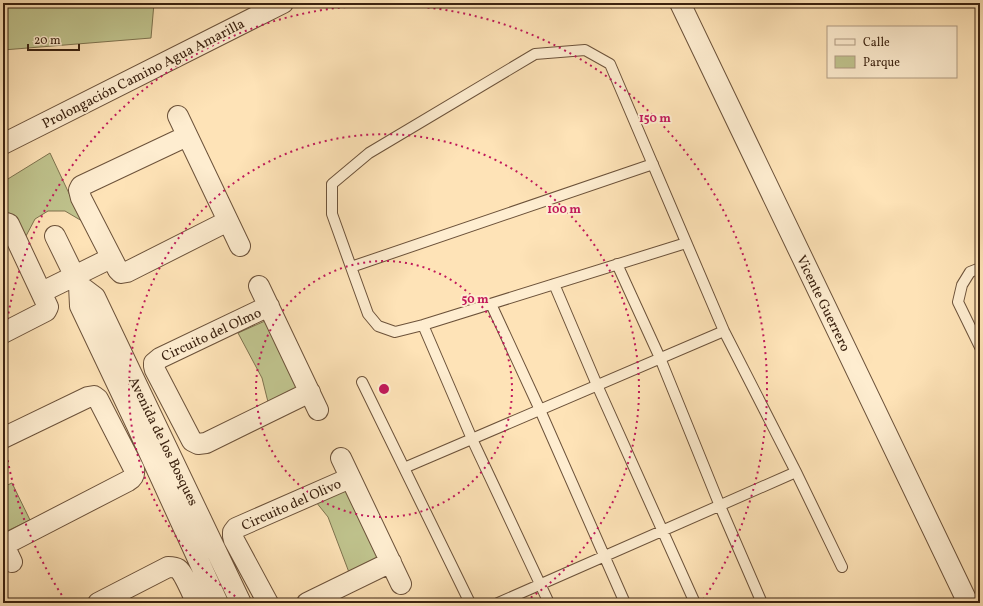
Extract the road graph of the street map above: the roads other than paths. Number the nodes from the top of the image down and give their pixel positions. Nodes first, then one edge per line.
1 (283, 3) edge
2 (680, 3) edge
3 (178, 116) dead end
4 (187, 136) junction
5 (3, 144) edge
6 (653, 164) junction
7 (228, 221) junction
8 (5, 223) edge
9 (55, 236) dead end
10 (686, 243) junction
11 (240, 246) dead end
12 (617, 264) junction
13 (116, 265) junction
14 (351, 267) junction
15 (980, 268) edge
16 (77, 280) junction
17 (554, 284) junction
18 (259, 286) dead end
19 (45, 300) junction
20 (491, 304) junction
21 (269, 306) junction
22 (423, 325) junction
23 (724, 331) junction
24 (3, 333) edge
25 (980, 347) edge
26 (660, 358) junction
27 (362, 382) dead end
28 (597, 385) junction
29 (310, 392) junction
30 (174, 407) junction
31 (318, 410) dead end
32 (540, 410) junction
33 (145, 422) junction
34 (117, 436) junction
35 (3, 438) edge
36 (472, 439) junction
37 (341, 458) dead end
38 (404, 468) junction
39 (796, 472) junction
40 (350, 478) junction
41 (720, 506) junction
42 (663, 530) junction
43 (6, 550) edge
44 (604, 556) junction
45 (391, 562) junction
46 (842, 568) dead end
47 (254, 577) junction
48 (401, 584) dead end
49 (540, 584) junction
50 (238, 595) edge
51 (208, 601) edge
52 (98, 603) edge
53 (268, 603) edge
54 (307, 603) edge
55 (470, 603) edge
56 (498, 603) edge
57 (549, 603) edge
58 (625, 603) edge
59 (695, 603) edge
60 (762, 603) edge
61 (968, 603) edge

1 - 5 street, Prolongación Camino Agua Amarilla
2 - 61 street, Vicente Guerrero
3 - 4 street
4 - 7 street
4 - 13 street
6 - 10 lane
6 - 14 lane
6 - 14 lane
7 - 11 street
7 - 13 street
8 - 19 street
9 - 16 street, Avenida de los Bosques
10 - 12 lane
10 - 23 lane
12 - 17 lane
12 - 26 lane
13 - 16 street
14 - 22 lane
15 - 25 lane
16 - 19 street
16 - 33 street, Avenida de los Bosques
17 - 20 lane
17 - 28 lane
18 - 21 street, Circuito del Olmo
19 - 24 street
20 - 22 lane
20 - 32 lane
21 - 29 street, Circuito del Olmo
21 - 30 street, Circuito del Olmo
22 - 36 lane
23 - 26 lane
23 - 39 lane
26 - 28 lane
26 - 41 lane
27 - 38 lane
28 - 32 lane
28 - 42 lane
29 - 30 street
29 - 31 street, Circuito del Olmo
30 - 33 street
32 - 36 lane
32 - 44 lane
33 - 34 street
33 - 50 street, Avenida de los Bosques
33 - 51 street, Avenida de los Bosques
34 - 35 street
34 - 43 street
36 - 38 lane
36 - 49 lane
37 - 40 street, Circuito del Olivo
38 - 55 lane
39 - 41 lane
39 - 46 lane
40 - 45 street, Circuito del Olivo
40 - 47 street, Circuito del Olivo
41 - 42 lane
41 - 60 lane
42 - 44 lane
42 - 59 lane
44 - 49 lane
44 - 58 lane
45 - 48 street, Circuito del Olivo
45 - 54 street
47 - 50 street
47 - 53 street
49 - 56 lane
49 - 57 lane
50 - 51 street
51 - 52 street

